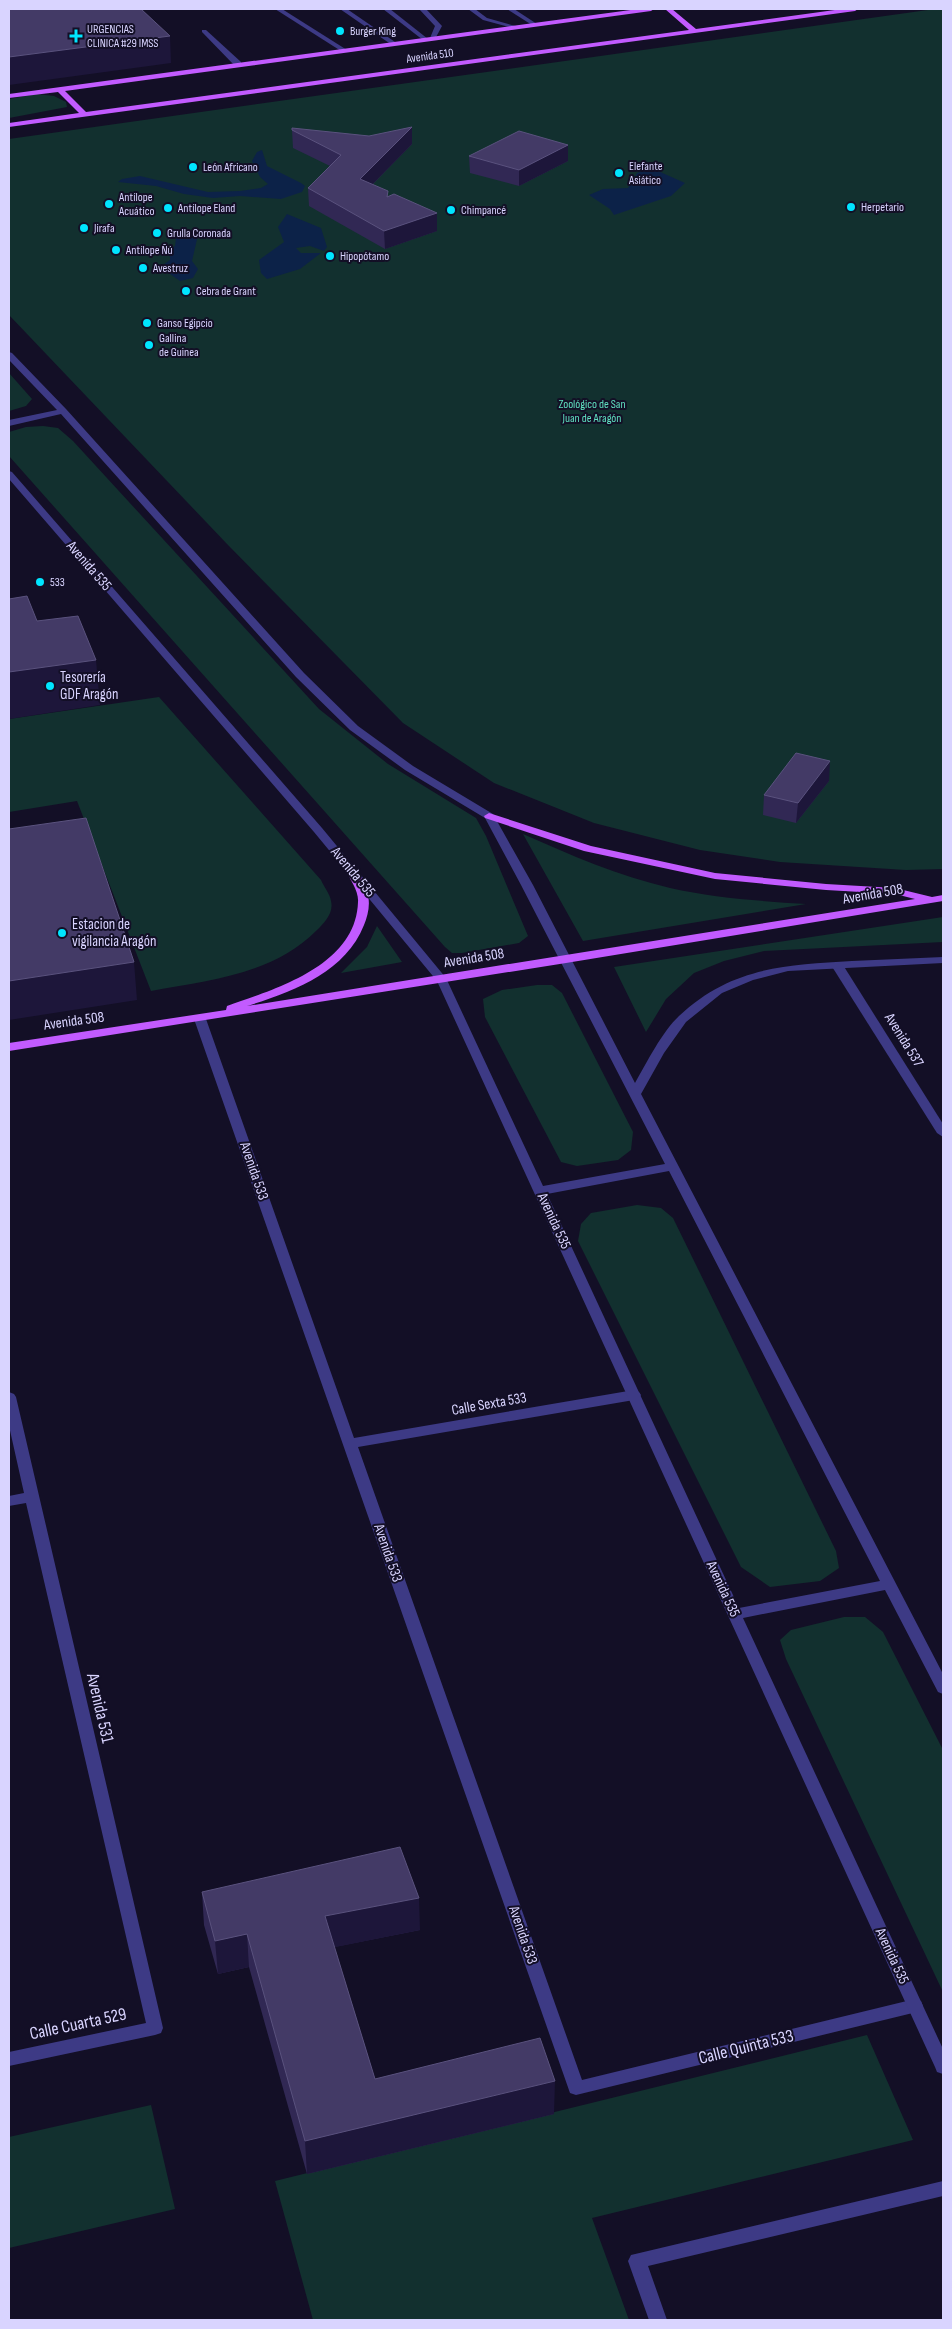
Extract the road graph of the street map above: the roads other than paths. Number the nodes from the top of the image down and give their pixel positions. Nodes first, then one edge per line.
1 (278, 9) edge
2 (344, 9) edge
3 (386, 9) edge
4 (422, 9) edge
5 (470, 9) edge
6 (510, 9) edge
7 (651, 9) edge
8 (668, 9) edge
9 (855, 9) edge
10 (534, 24) junction
11 (516, 27) junction
12 (204, 31) dead end
13 (695, 31) junction
14 (429, 39) junction
15 (394, 44) junction
16 (343, 50) junction
17 (238, 64) junction
18 (59, 88) junction
19 (9, 96) edge
20 (84, 114) junction
21 (9, 126) edge
22 (9, 355) edge
23 (63, 411) junction
24 (9, 423) edge
25 (9, 474) edge
26 (489, 816) junction
27 (352, 870) junction
28 (938, 899) edge
29 (566, 960) junction
30 (943, 960) edge
31 (837, 965) junction
32 (442, 980) junction
33 (200, 1019) junction
34 (9, 1047) edge
35 (635, 1094) junction
36 (943, 1133) edge
37 (673, 1166) junction
38 (540, 1191) junction
39 (634, 1395) junction
40 (9, 1397) edge
41 (350, 1444) junction
42 (32, 1497) junction
43 (9, 1502) edge
44 (889, 1584) junction
45 (734, 1614) junction
46 (943, 1688) edge
47 (915, 2006) junction
48 (155, 2028) joint
49 (9, 2059) edge
50 (943, 2067) edge
51 (576, 2088) joint
52 (943, 2188) edge
53 (658, 2320) edge

1 - 16 street
2 - 15 street
3 - 14 street
4 - 14 street
5 - 11 street
6 - 10 street
7 - 10 main road, Avenida 510
8 - 13 main road
9 - 13 main road, Avenida 510
10 - 11 main road, Avenida 510
11 - 14 main road, Avenida 510
12 - 17 street
13 - 20 main road, Avenida 510
14 - 15 main road, Avenida 510
15 - 16 main road, Avenida 510
16 - 17 main road, Avenida 510
17 - 18 main road, Avenida 510
18 - 19 main road, Avenida 510
18 - 20 main road
20 - 21 main road, Avenida 510
22 - 23 street
23 - 24 street
23 - 26 street
25 - 27 street, Avenida 535
26 - 28 main road
26 - 29 street
27 - 32 street, Avenida 535
27 - 33 main road
28 - 29 main road, Avenida 508
29 - 32 main road, Avenida 508
29 - 35 street
30 - 31 street
31 - 35 street
31 - 36 street, Avenida 537
32 - 33 main road, Avenida 508
32 - 38 street, Avenida 535
33 - 34 main road, Avenida 508
33 - 41 street, Avenida 533
35 - 37 street
37 - 38 street
37 - 44 street
38 - 39 street, Avenida 535
39 - 41 street, Calle Sexta 533
39 - 45 street, Avenida 535
40 - 42 street, Avenida 531
41 - 51 street, Avenida 533
42 - 43 street
42 - 48 street, Avenida 531
44 - 45 street
44 - 46 street
45 - 47 street, Avenida 535
47 - 50 street, Avenida 535
47 - 51 street, Calle Quinta 533
48 - 49 street, Calle Cuarta 529
52 - 53 street

